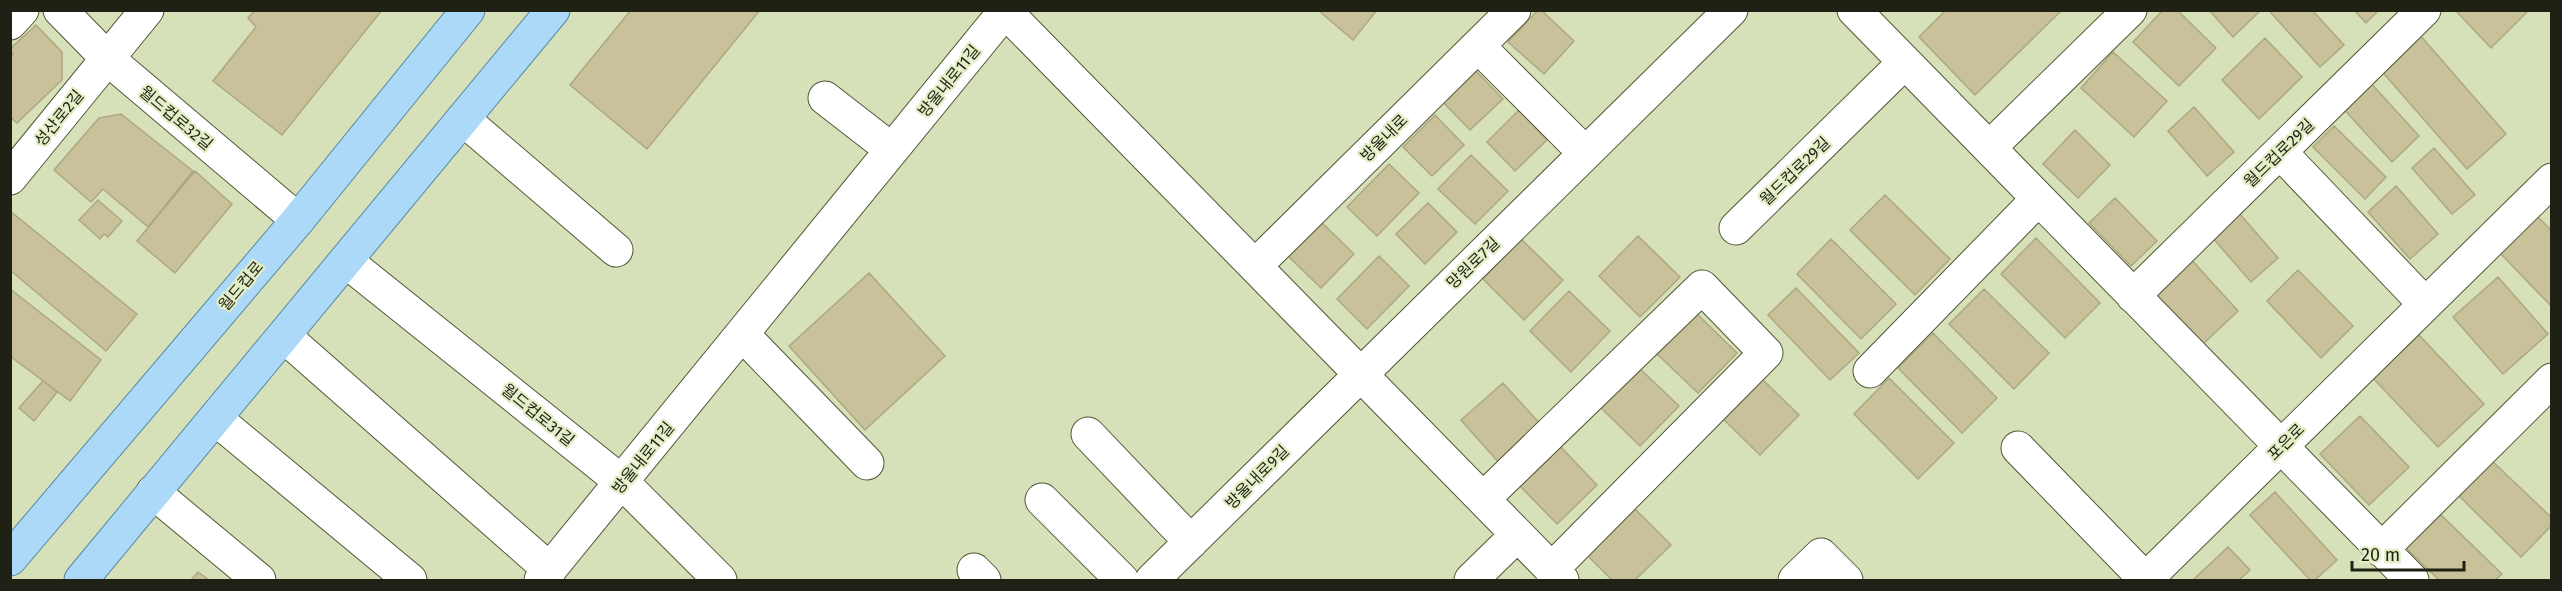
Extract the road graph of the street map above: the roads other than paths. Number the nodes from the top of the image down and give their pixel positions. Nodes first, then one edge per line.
1 (22, 10) edge
2 (60, 10) edge
3 (147, 10) edge
4 (468, 10) edge
5 (553, 10) edge
6 (1514, 10) edge
7 (1731, 10) edge
8 (1854, 10) edge
9 (2130, 10) edge
10 (2424, 10) edge
11 (1005, 11) edge
12 (10, 23) edge
13 (1478, 46) junction
14 (108, 59) junction
15 (1905, 62) junction
16 (825, 98) dead end
17 (464, 119) junction
18 (1989, 148) junction
19 (892, 150) junction
20 (2280, 152) junction
21 (1585, 153) junction
22 (10, 178) edge
23 (2552, 180) edge
24 (2038, 198) junction
25 (298, 220) junction
26 (1736, 228) dead end
27 (616, 250) dead end
28 (346, 261) junction
29 (1255, 266) junction
30 (2133, 296) junction
31 (2426, 304) junction
32 (743, 334) junction
33 (284, 336) junction
34 (1870, 371) dead end
35 (1361, 373) junction
36 (2552, 380) edge
37 (216, 419) junction
38 (1088, 434) dead end
39 (2282, 447) junction
40 (2018, 448) dead end
41 (867, 463) dead end
42 (623, 483) junction
43 (153, 492) junction
44 (1483, 499) junction
45 (1042, 500) dead end
46 (1517, 535) junction
47 (1191, 542) junction
48 (2381, 550) junction
49 (10, 559) edge
50 (546, 575) edge
51 (1557, 575) edge
52 (81, 580) edge
53 (259, 580) edge
54 (410, 580) edge
55 (720, 580) edge
56 (1122, 580) edge
57 (1152, 580) edge
58 (1471, 580) edge
59 (1795, 580) edge
60 (1846, 580) edge
61 (2145, 580) edge
62 (2412, 580) edge

1 - 12 street
2 - 14 street, 월드컵로32길
3 - 14 street, 성산로2길
4 - 25 main road, 월드컵로
5 - 17 main road
6 - 13 street, 방울내로
7 - 21 street, 망원로7길
8 - 15 street
9 - 18 street
10 - 20 street, 월드컵로29길
11 - 19 street, 방울내로11길
11 - 29 street
13 - 21 street
13 - 29 street, 방울내로
14 - 22 street, 성산로2길
14 - 25 street, 월드컵로32길
15 - 18 street
15 - 26 street, 월드컵로29길
16 - 19 street
17 - 27 street
17 - 28 main road
18 - 24 street
19 - 32 street, 방울내로11길
20 - 30 street, 월드컵로29길
20 - 31 street
21 - 35 street, 망원로7길
23 - 31 street, 포은로
24 - 30 street
24 - 34 street
25 - 49 main road, 월드컵로
28 - 33 main road
28 - 42 street, 월드컵로31길
29 - 35 street
30 - 39 street
31 - 39 street, 포은로
32 - 41 street
32 - 42 street, 방울내로11길
33 - 37 main road
33 - 50 street
35 - 44 street
35 - 47 street, 방울내로9길
36 - 48 street
37 - 43 main road
37 - 54 street
38 - 47 street
39 - 48 street
39 - 61 street, 포은로
40 - 61 street, 포은로
42 - 50 street, 방울내로11길
42 - 55 street, 월드컵로31길
43 - 52 main road
43 - 53 street
44 - 46 street
44 - 51 street
45 - 56 street
46 - 51 street
46 - 58 street
47 - 57 street, 방울내로9길
48 - 62 street
59 - 60 street

